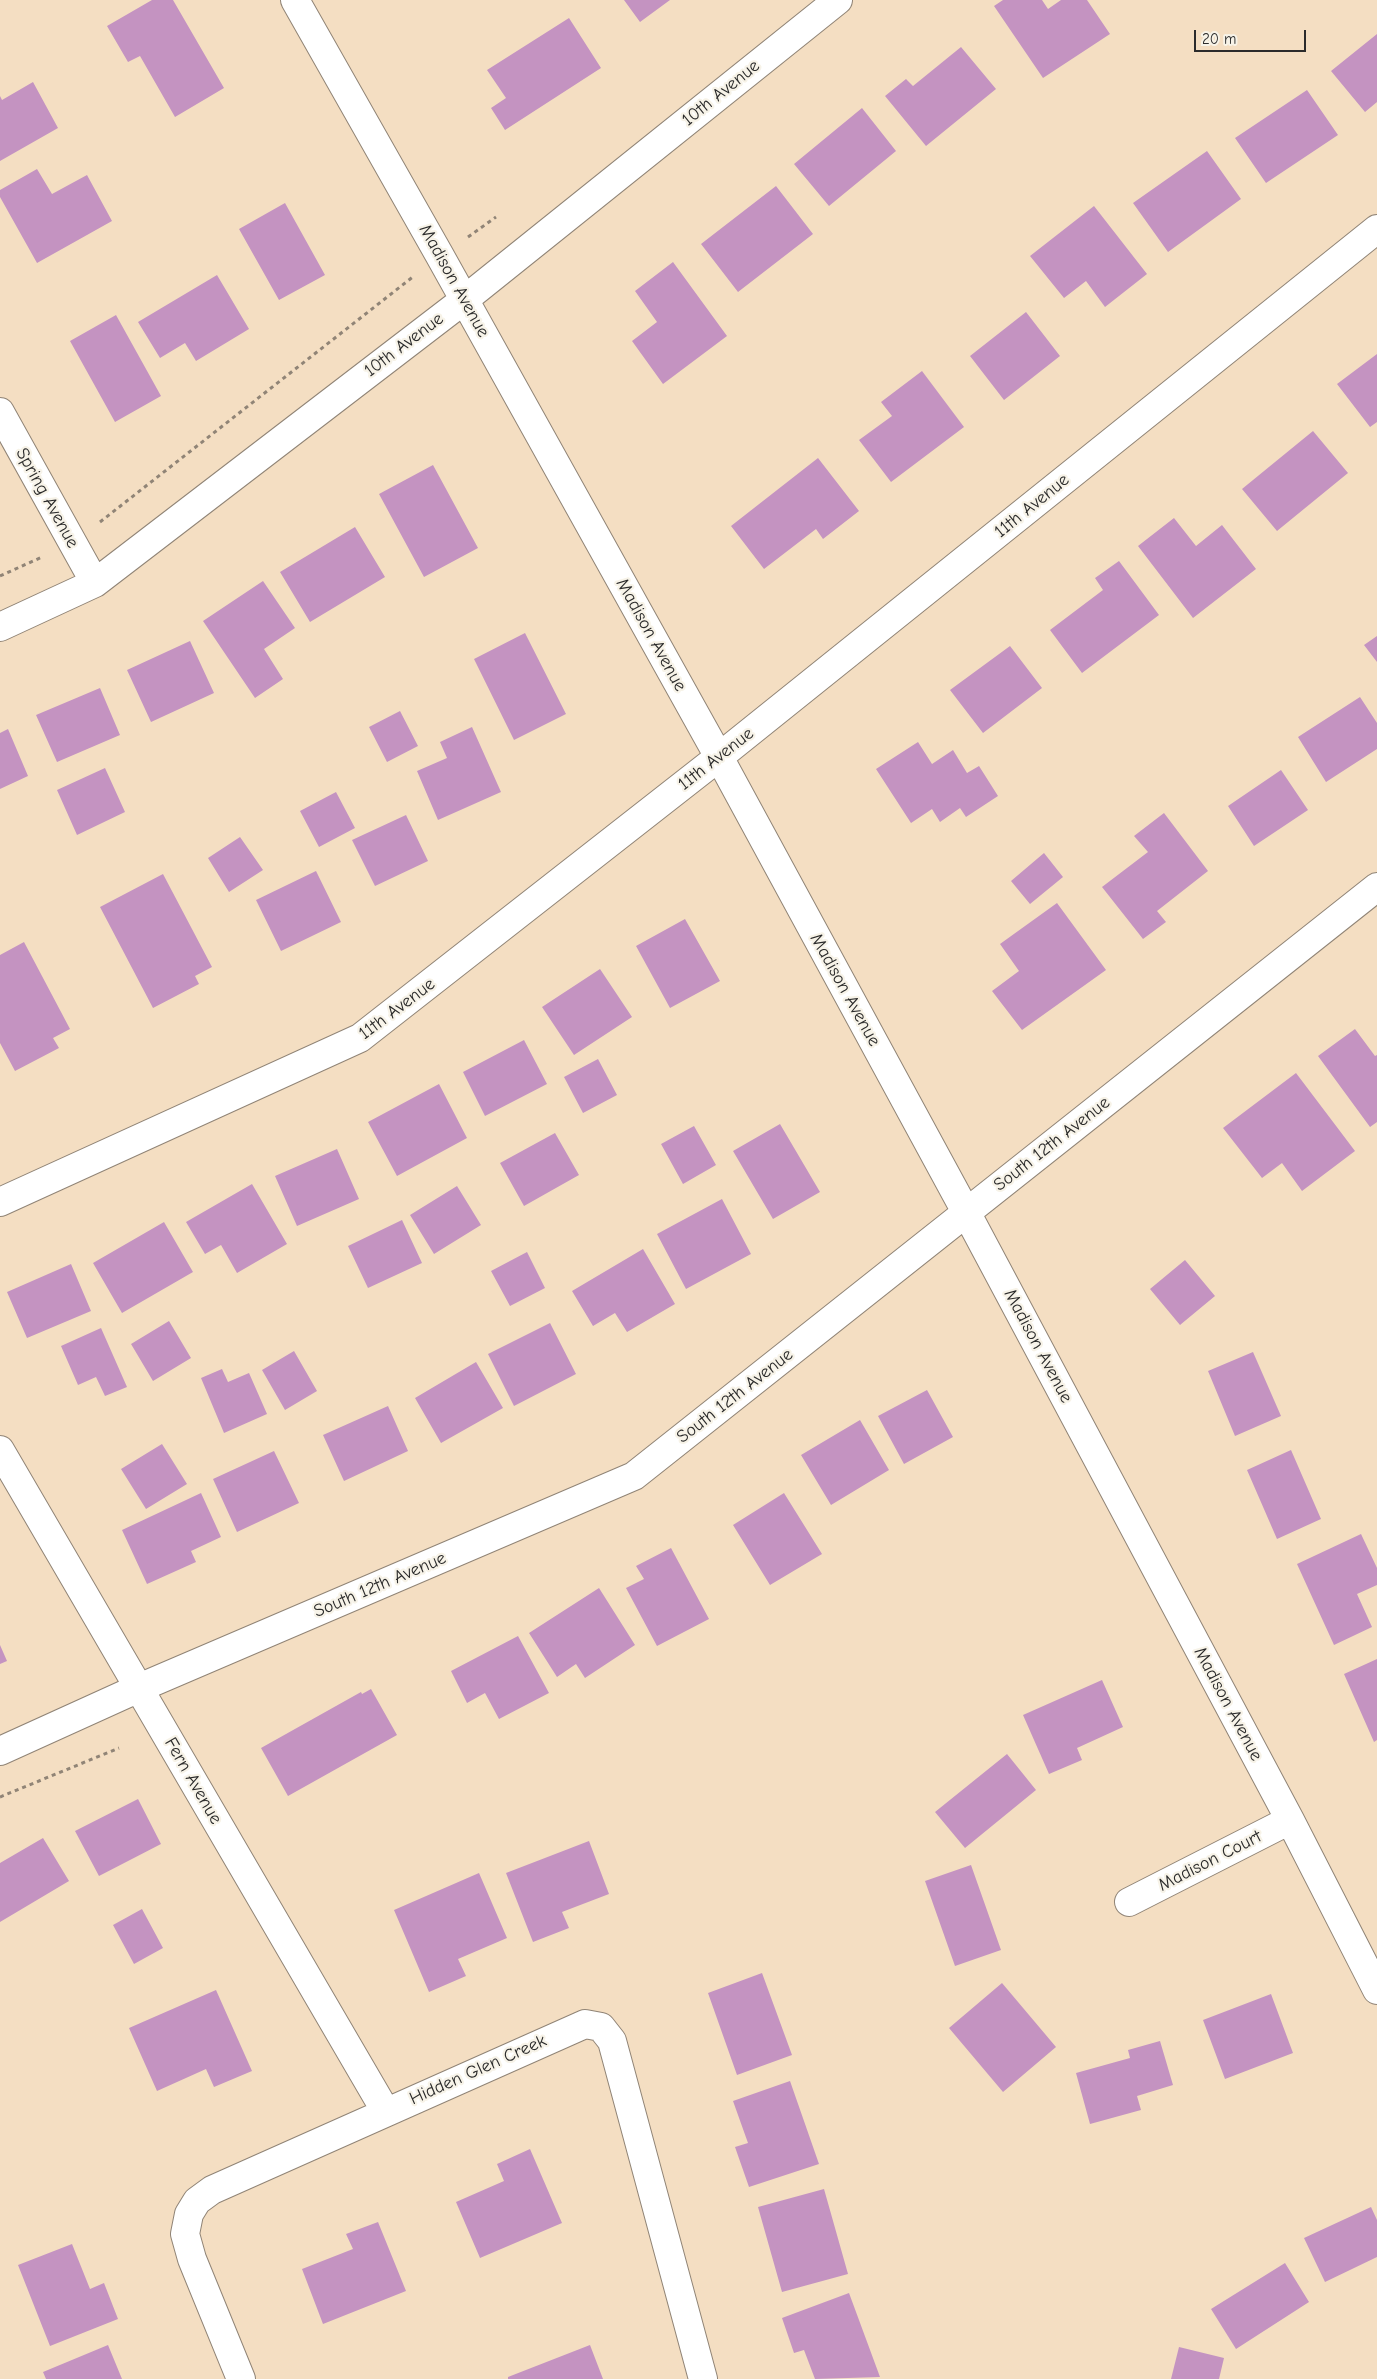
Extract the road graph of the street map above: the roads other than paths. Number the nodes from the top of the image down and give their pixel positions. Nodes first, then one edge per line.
1 (295, 0) edge
2 (838, 0) edge
3 (1377, 229) edge
4 (464, 300) junction
5 (0, 412) edge
6 (95, 583) junction
7 (0, 627) edge
8 (719, 757) junction
9 (1377, 886) edge
10 (0, 1202) edge
11 (966, 1212) junction
12 (0, 1450) edge
13 (138, 1688) junction
14 (0, 1751) edge
15 (1290, 1820) junction
16 (1129, 1902) dead end
17 (1377, 1990) edge
18 (386, 2112) junction
19 (240, 2379) edge
20 (703, 2379) edge

1 - 4 street, Madison Avenue
2 - 4 street, 10th Avenue
3 - 8 street, 11th Avenue
4 - 6 street, 10th Avenue
4 - 8 street, Madison Avenue
5 - 6 street, Spring Avenue
6 - 7 street, 10th Avenue
8 - 10 street, 11th Avenue
8 - 11 street, Madison Avenue
9 - 11 street, South 12th Avenue
11 - 13 street, South 12th Avenue
11 - 15 street, Madison Avenue
12 - 13 street, Fern Avenue
13 - 14 street, South 12th Avenue
13 - 18 street, Fern Avenue
15 - 16 street, Madison Court
15 - 17 street, Madison Avenue
18 - 19 street, Hidden Glen Creek
18 - 20 street, Hidden Glen Creek

